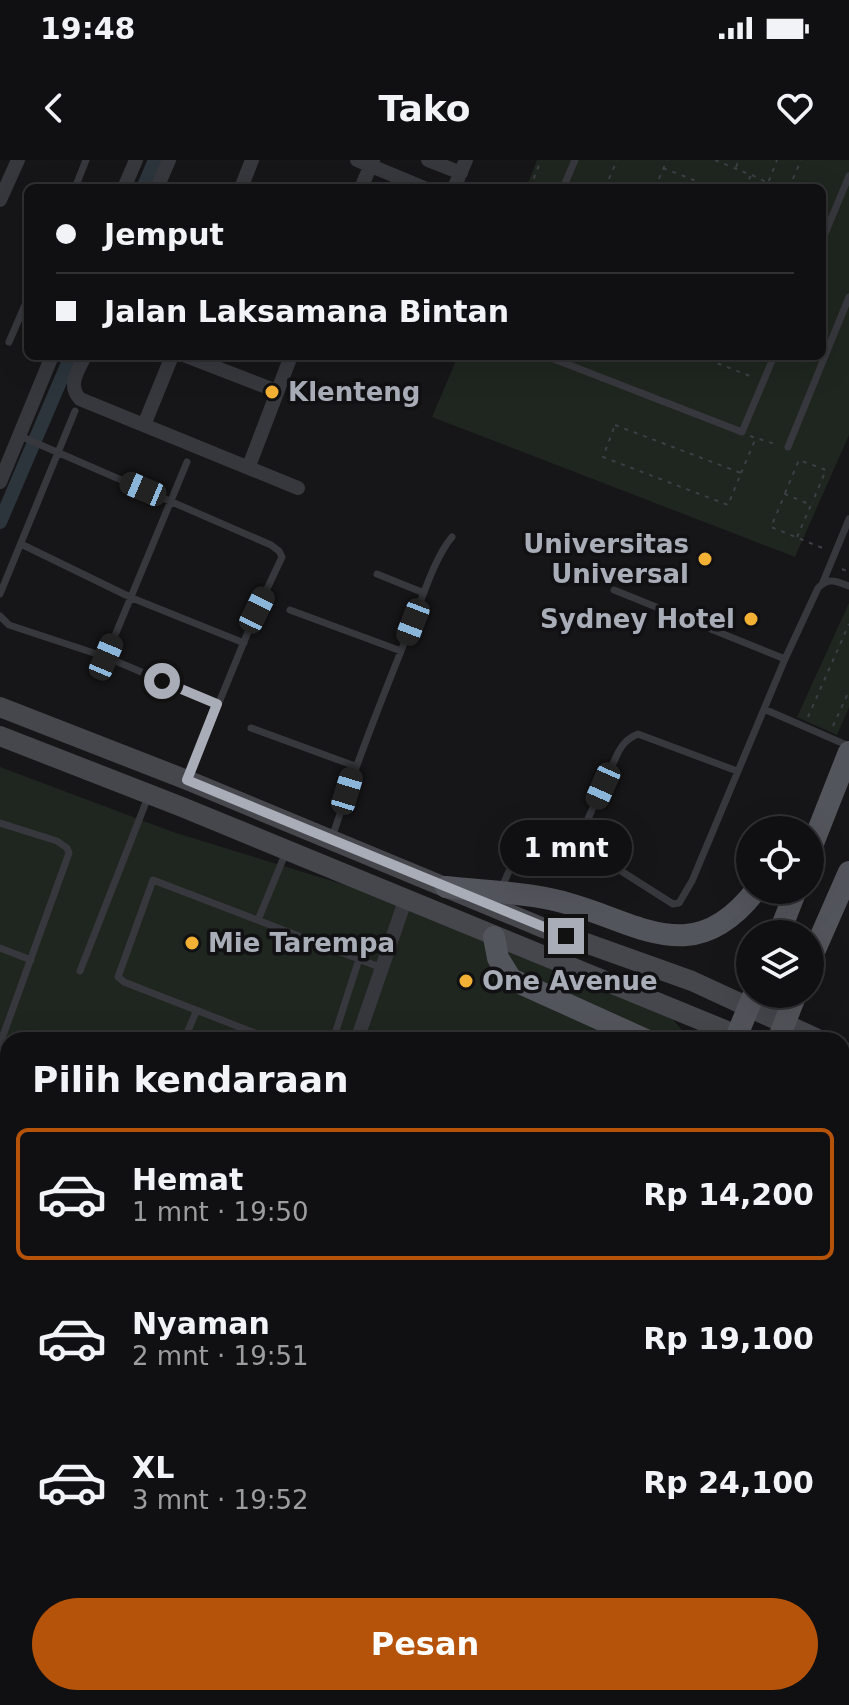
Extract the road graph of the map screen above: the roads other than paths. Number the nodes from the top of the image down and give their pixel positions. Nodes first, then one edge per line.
1 (18, 160) edge
2 (86, 160) edge
3 (136, 160) edge
4 (169, 160) edge
5 (252, 160) edge
6 (428, 160) edge
7 (575, 160) edge
8 (367, 162) edge
9 (463, 166) edge
10 (849, 176) edge
11 (77, 184) edge
12 (126, 184) edge
13 (159, 184) edge
14 (243, 184) edge
15 (362, 184) edge
16 (415, 184) edge
17 (565, 184) edge
18 (0, 200) edge
19 (826, 231) edge
20 (849, 297) edge
21 (24, 307) edge
22 (9, 342) dead end
23 (826, 354) edge
24 (51, 360) edge
25 (83, 360) edge
26 (170, 360) edge
27 (196, 360) edge
28 (289, 360) edge
29 (556, 360) edge
30 (772, 360) edge
31 (823, 360) edge
32 (277, 391) junction
33 (75, 411) dead end
34 (144, 425) junction
35 (23, 437) junction
36 (788, 447) road end
37 (57, 453) junction
38 (187, 462) dead end
39 (249, 466) junction
40 (0, 482) edge
41 (298, 488) dead end
42 (171, 501) junction
43 (849, 519) edge
44 (452, 537) dead end
45 (21, 544) junction
46 (377, 574) dead end
47 (823, 582) junction
48 (849, 586) edge
49 (614, 590) dead end
50 (424, 593) junction
51 (0, 594) edge
52 (132, 598) junction
53 (290, 610) dead end
54 (0, 616) edge
55 (244, 643) junction
56 (401, 651) junction
57 (106, 657) junction
58 (785, 659) junction
59 (217, 704) junction
60 (5, 709) edge
61 (764, 709) junction
62 (251, 728) dead end
63 (0, 735) edge
64 (849, 749) edge
65 (355, 766) junction
66 (737, 771) junction
67 (187, 780) junction
68 (149, 795) junction
69 (830, 795) junction
70 (814, 816) edge
71 (822, 816) edge
72 (0, 823) edge
73 (331, 840) junction
74 (577, 843) junction
75 (287, 851) junction
76 (849, 872) edge
77 (446, 887) junction
78 (500, 893) junction
79 (405, 901) junction
80 (743, 904) edge
81 (258, 920) junction
82 (824, 929) edge
83 (494, 937) junction
84 (0, 948) edge
85 (359, 959) junction
86 (31, 960) junction
87 (382, 968) junction
88 (80, 971) dead end
89 (736, 995) edge
90 (750, 1008) edge
91 (760, 1008) edge
92 (791, 1008) edge
93 (196, 1012) junction
94 (4, 1032) edge
95 (187, 1032) edge
96 (251, 1032) edge
97 (336, 1032) edge
98 (360, 1032) edge
99 (628, 1032) edge
100 (726, 1032) edge
101 (743, 1032) edge
102 (782, 1032) edge

1 - 18 street
2 - 11 lane
3 - 12 street
4 - 13 street
5 - 14 street
6 - 9 street
7 - 17 lane
8 - 15 street
8 - 16 street
10 - 19 lane
20 - 23 lane
21 - 22 lane
24 - 35 street
25 - 34 street
26 - 34 street
27 - 32 street
28 - 32 street
29 - 30 lane
31 - 36 lane
32 - 39 street
33 - 37 lane
34 - 39 street
35 - 37 lane
35 - 40 street
37 - 42 lane
37 - 45 lane
38 - 42 lane
39 - 41 street
42 - 52 lane
42 - 55 lane
43 - 47 lane
44 - 50 lane
45 - 51 lane
45 - 52 lane
46 - 50 lane
47 - 48 lane
47 - 58 lane
49 - 58 lane
50 - 56 lane
52 - 55 lane
52 - 57 lane
53 - 56 lane
54 - 57 lane
55 - 59 lane
56 - 65 lane
57 - 59 lane
58 - 61 lane
59 - 67 lane
60 - 63 main road
60 - 67 main road
61 - 64 lane
61 - 66 lane
62 - 65 lane
63 - 68 main road
64 - 69 main road
65 - 73 lane
66 - 74 lane
66 - 74 lane
67 - 73 main road
68 - 75 main road
68 - 88 lane
69 - 70 main road
69 - 71 main road
72 - 86 lane
73 - 77 main road
74 - 78 lane
75 - 79 main road
75 - 81 lane
76 - 82 main road
77 - 78 main road
77 - 89 main road
78 - 80 main road
79 - 83 main road
79 - 87 street
81 - 85 lane
81 - 93 lane
83 - 99 main road
83 - 100 main road
84 - 86 lane
85 - 87 lane
85 - 97 lane
86 - 94 lane
87 - 98 street
90 - 101 main road
91 - 102 main road
92 - 102 main road
93 - 95 lane
93 - 96 lane

